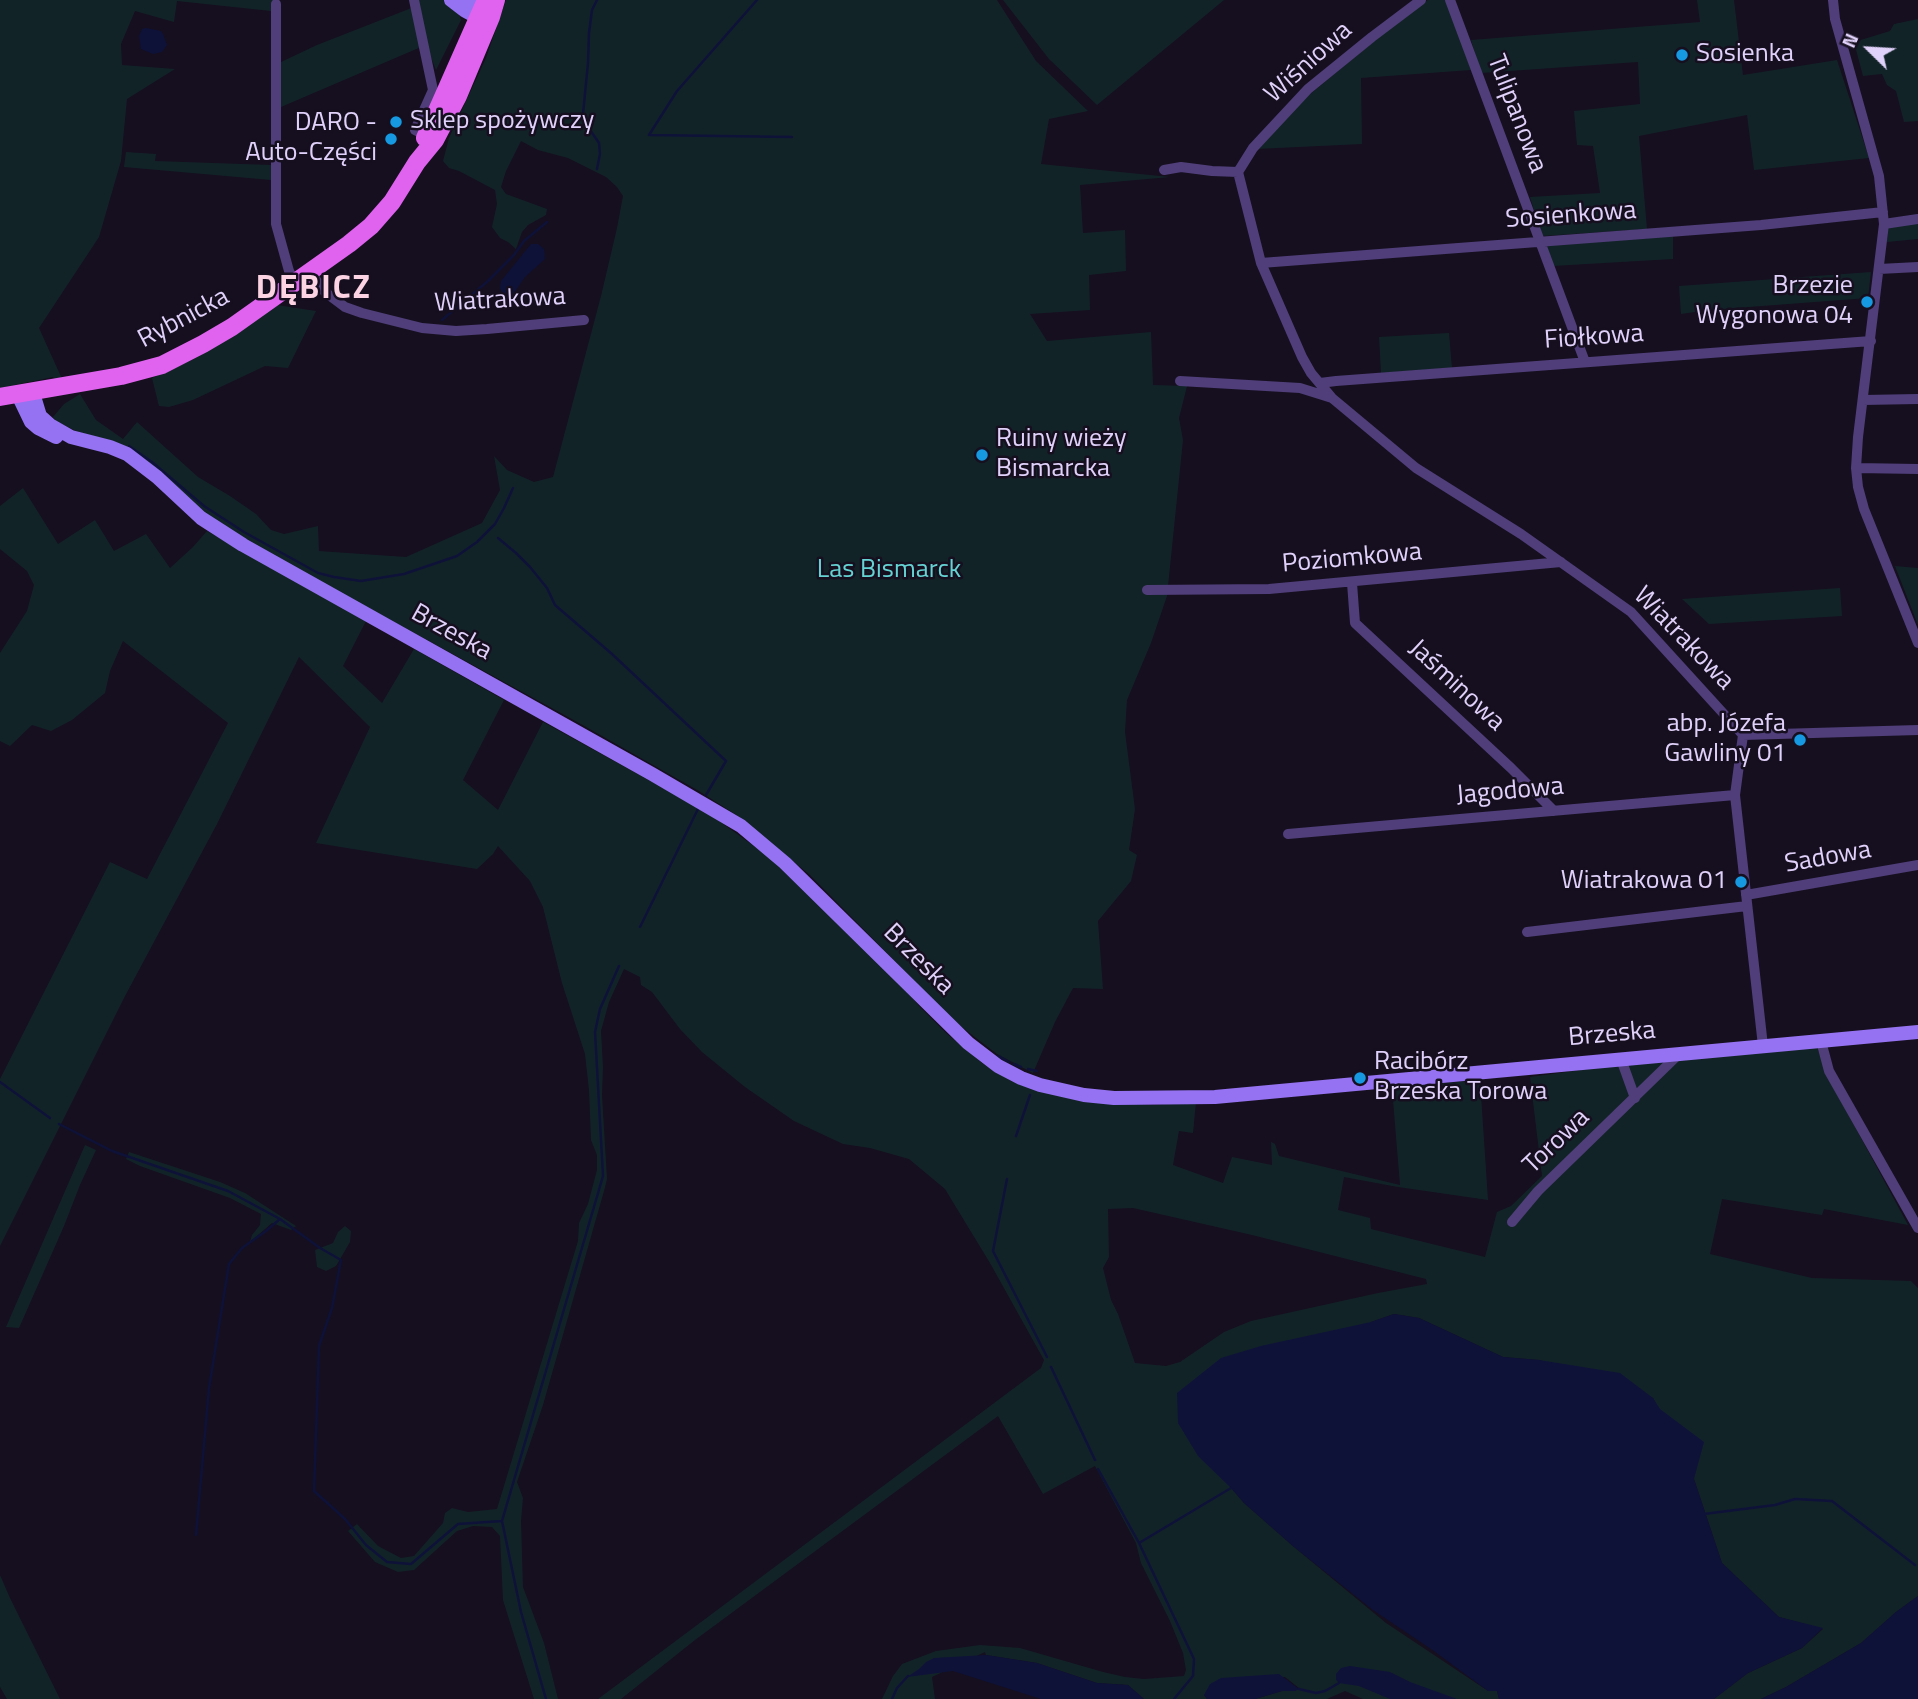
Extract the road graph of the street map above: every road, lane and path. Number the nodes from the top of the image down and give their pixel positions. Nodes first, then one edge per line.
1 (414, 0) edge
2 (452, 0) edge
3 (1421, 0) edge
4 (1450, 0) edge
5 (1833, 0) edge
6 (275, 4) dead end
7 (484, 7) edge
8 (430, 137) junction
9 (1164, 170) dead end
10 (1238, 172) junction
11 (1883, 212) junction
12 (1918, 219) edge
13 (1884, 224) junction
14 (1539, 240) junction
15 (1261, 263) junction
16 (1918, 267) edge
17 (1880, 269) junction
18 (302, 277) junction
19 (584, 320) dead end
20 (1871, 341) junction
21 (1585, 362) junction
22 (1311, 373) junction
23 (1180, 381) dead end
24 (1320, 383) junction
25 (1300, 388) junction
26 (17, 395) edge
27 (1332, 398) junction
28 (1918, 399) edge
29 (1863, 400) junction
30 (1856, 468) junction
31 (1918, 469) edge
32 (1561, 562) junction
33 (1352, 583) junction
34 (1147, 590) dead end
35 (1918, 643) edge
36 (1918, 730) edge
37 (1743, 734) junction
38 (1735, 795) junction
39 (1554, 811) junction
40 (1288, 834) dead end
41 (1918, 865) edge
42 (1746, 900) junction
43 (1527, 932) dead end
44 (1918, 1031) edge
45 (1821, 1041) junction
46 (1763, 1046) junction
47 (1679, 1054) junction
48 (1621, 1059) junction
49 (1635, 1098) junction
50 (1512, 1222) dead end
51 (1918, 1228) edge

1 - 8 street
2 - 7 street
3 - 10 street, Wiśniowa
4 - 14 street, Tulipanowa
5 - 11 street
6 - 18 street
7 - 8 main road, Rybnicka
8 - 18 main road, Rybnicka
9 - 10 street
10 - 15 street, Wiatrakowa
11 - 13 street
11 - 14 street, Sosienkowa
12 - 13 street
13 - 17 street
14 - 15 street, Sosienkowa
14 - 21 street, Tulipanowa
15 - 22 street, Wiatrakowa
16 - 17 street
17 - 20 street
18 - 19 street, Wiatrakowa
18 - 26 main road, Rybnicka
20 - 21 street, Fiołkowa
20 - 29 street
21 - 24 street, Fiołkowa
22 - 24 street, Wiatrakowa
22 - 25 street
23 - 25 street, Wiatrakowa
24 - 27 street, Wiatrakowa
25 - 27 street, Wiatrakowa
26 - 48 street, Brzeska
27 - 32 street, Wiatrakowa
28 - 29 street
29 - 30 street
30 - 31 street
30 - 35 street
32 - 33 street, Poziomkowa
32 - 37 street, Wiatrakowa
33 - 34 street, Poziomkowa
33 - 39 street, Jaśminowa
36 - 37 street
37 - 38 street
38 - 39 street, Jagodowa
38 - 42 street
39 - 40 street, Jagodowa
41 - 42 street, Sadowa
42 - 43 street, Sadowa
42 - 46 street
44 - 45 street, Brzeska
45 - 46 street, Brzeska
45 - 51 street
46 - 47 street, Brzeska
47 - 48 street, Brzeska
47 - 49 street, Torowa
48 - 49 street
49 - 50 street, Torowa

